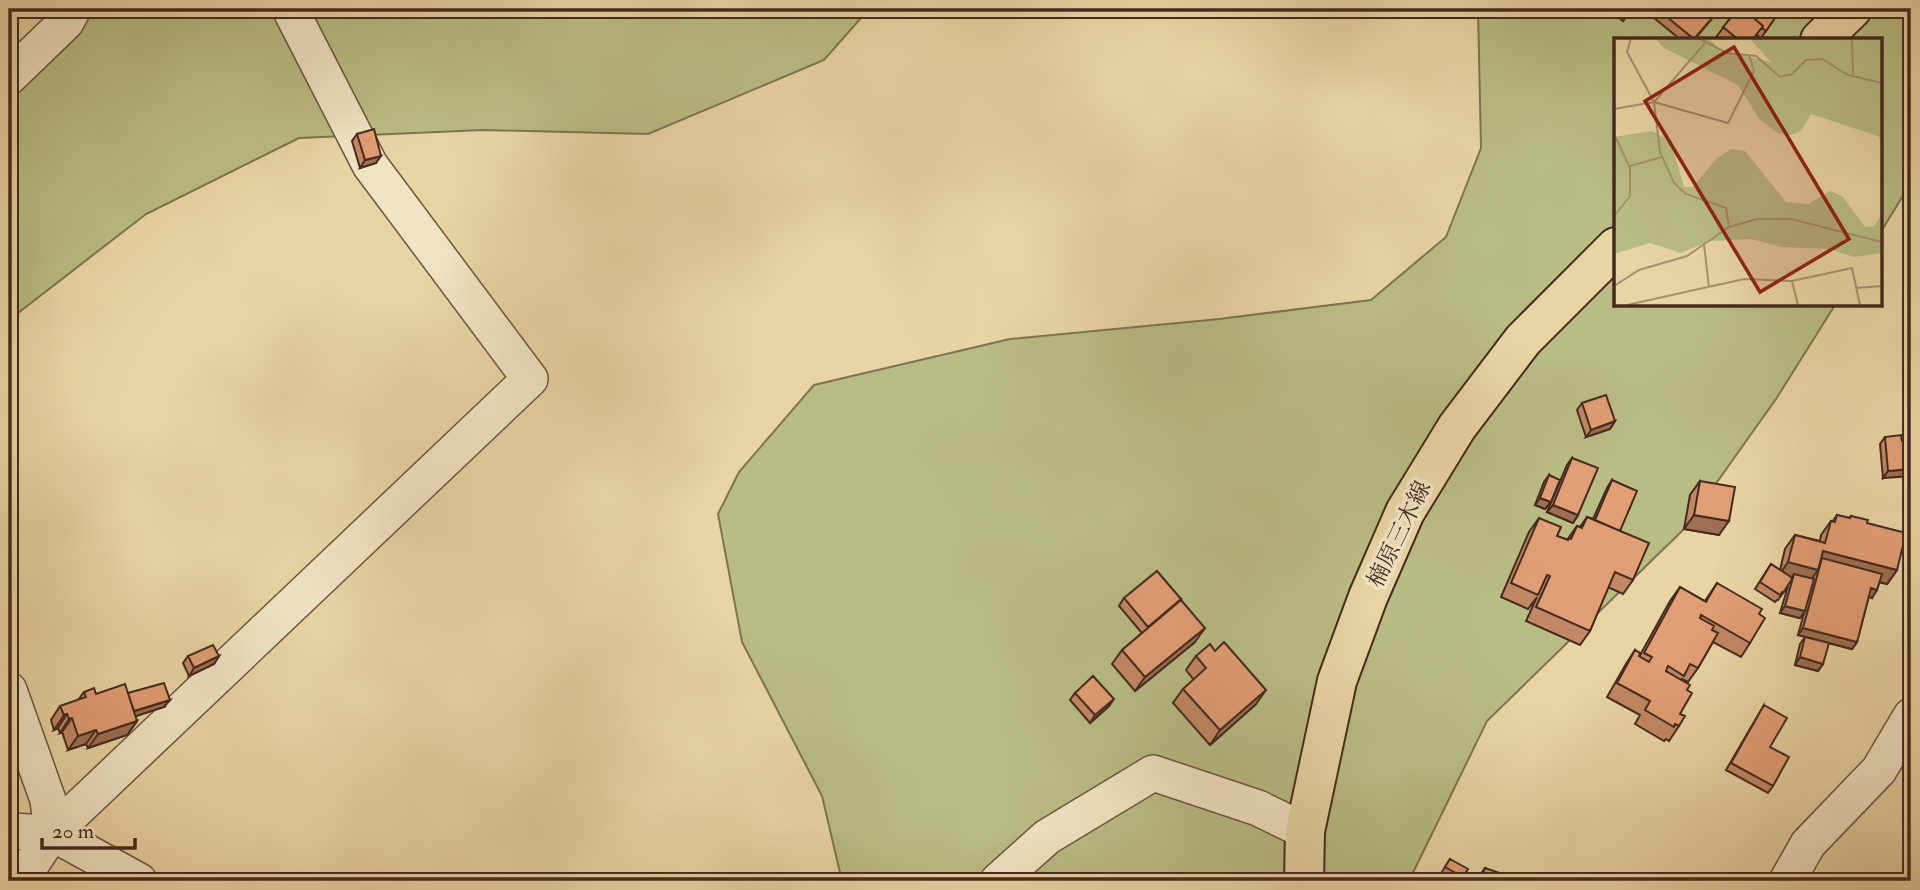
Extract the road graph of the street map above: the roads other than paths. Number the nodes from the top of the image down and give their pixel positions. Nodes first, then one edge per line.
1 (73, 9) edge
2 (290, 9) edge
3 (1852, 9) edge
4 (1822, 38) edge
5 (9, 77) edge
6 (1614, 248) edge
7 (9, 690) edge
8 (1911, 716) edge
9 (9, 831) edge
10 (1305, 831) junction
11 (52, 833) junction
12 (20, 881) edge
13 (139, 881) edge
14 (998, 881) edge
15 (1304, 881) edge
16 (1787, 881) edge

1 - 5 street
2 - 11 street
3 - 4 main road
6 - 10 main road, 楠原三木線
7 - 11 street
8 - 16 street
9 - 11 street
10 - 14 street
10 - 15 main road, 楠原三木線
11 - 12 street
11 - 13 street

